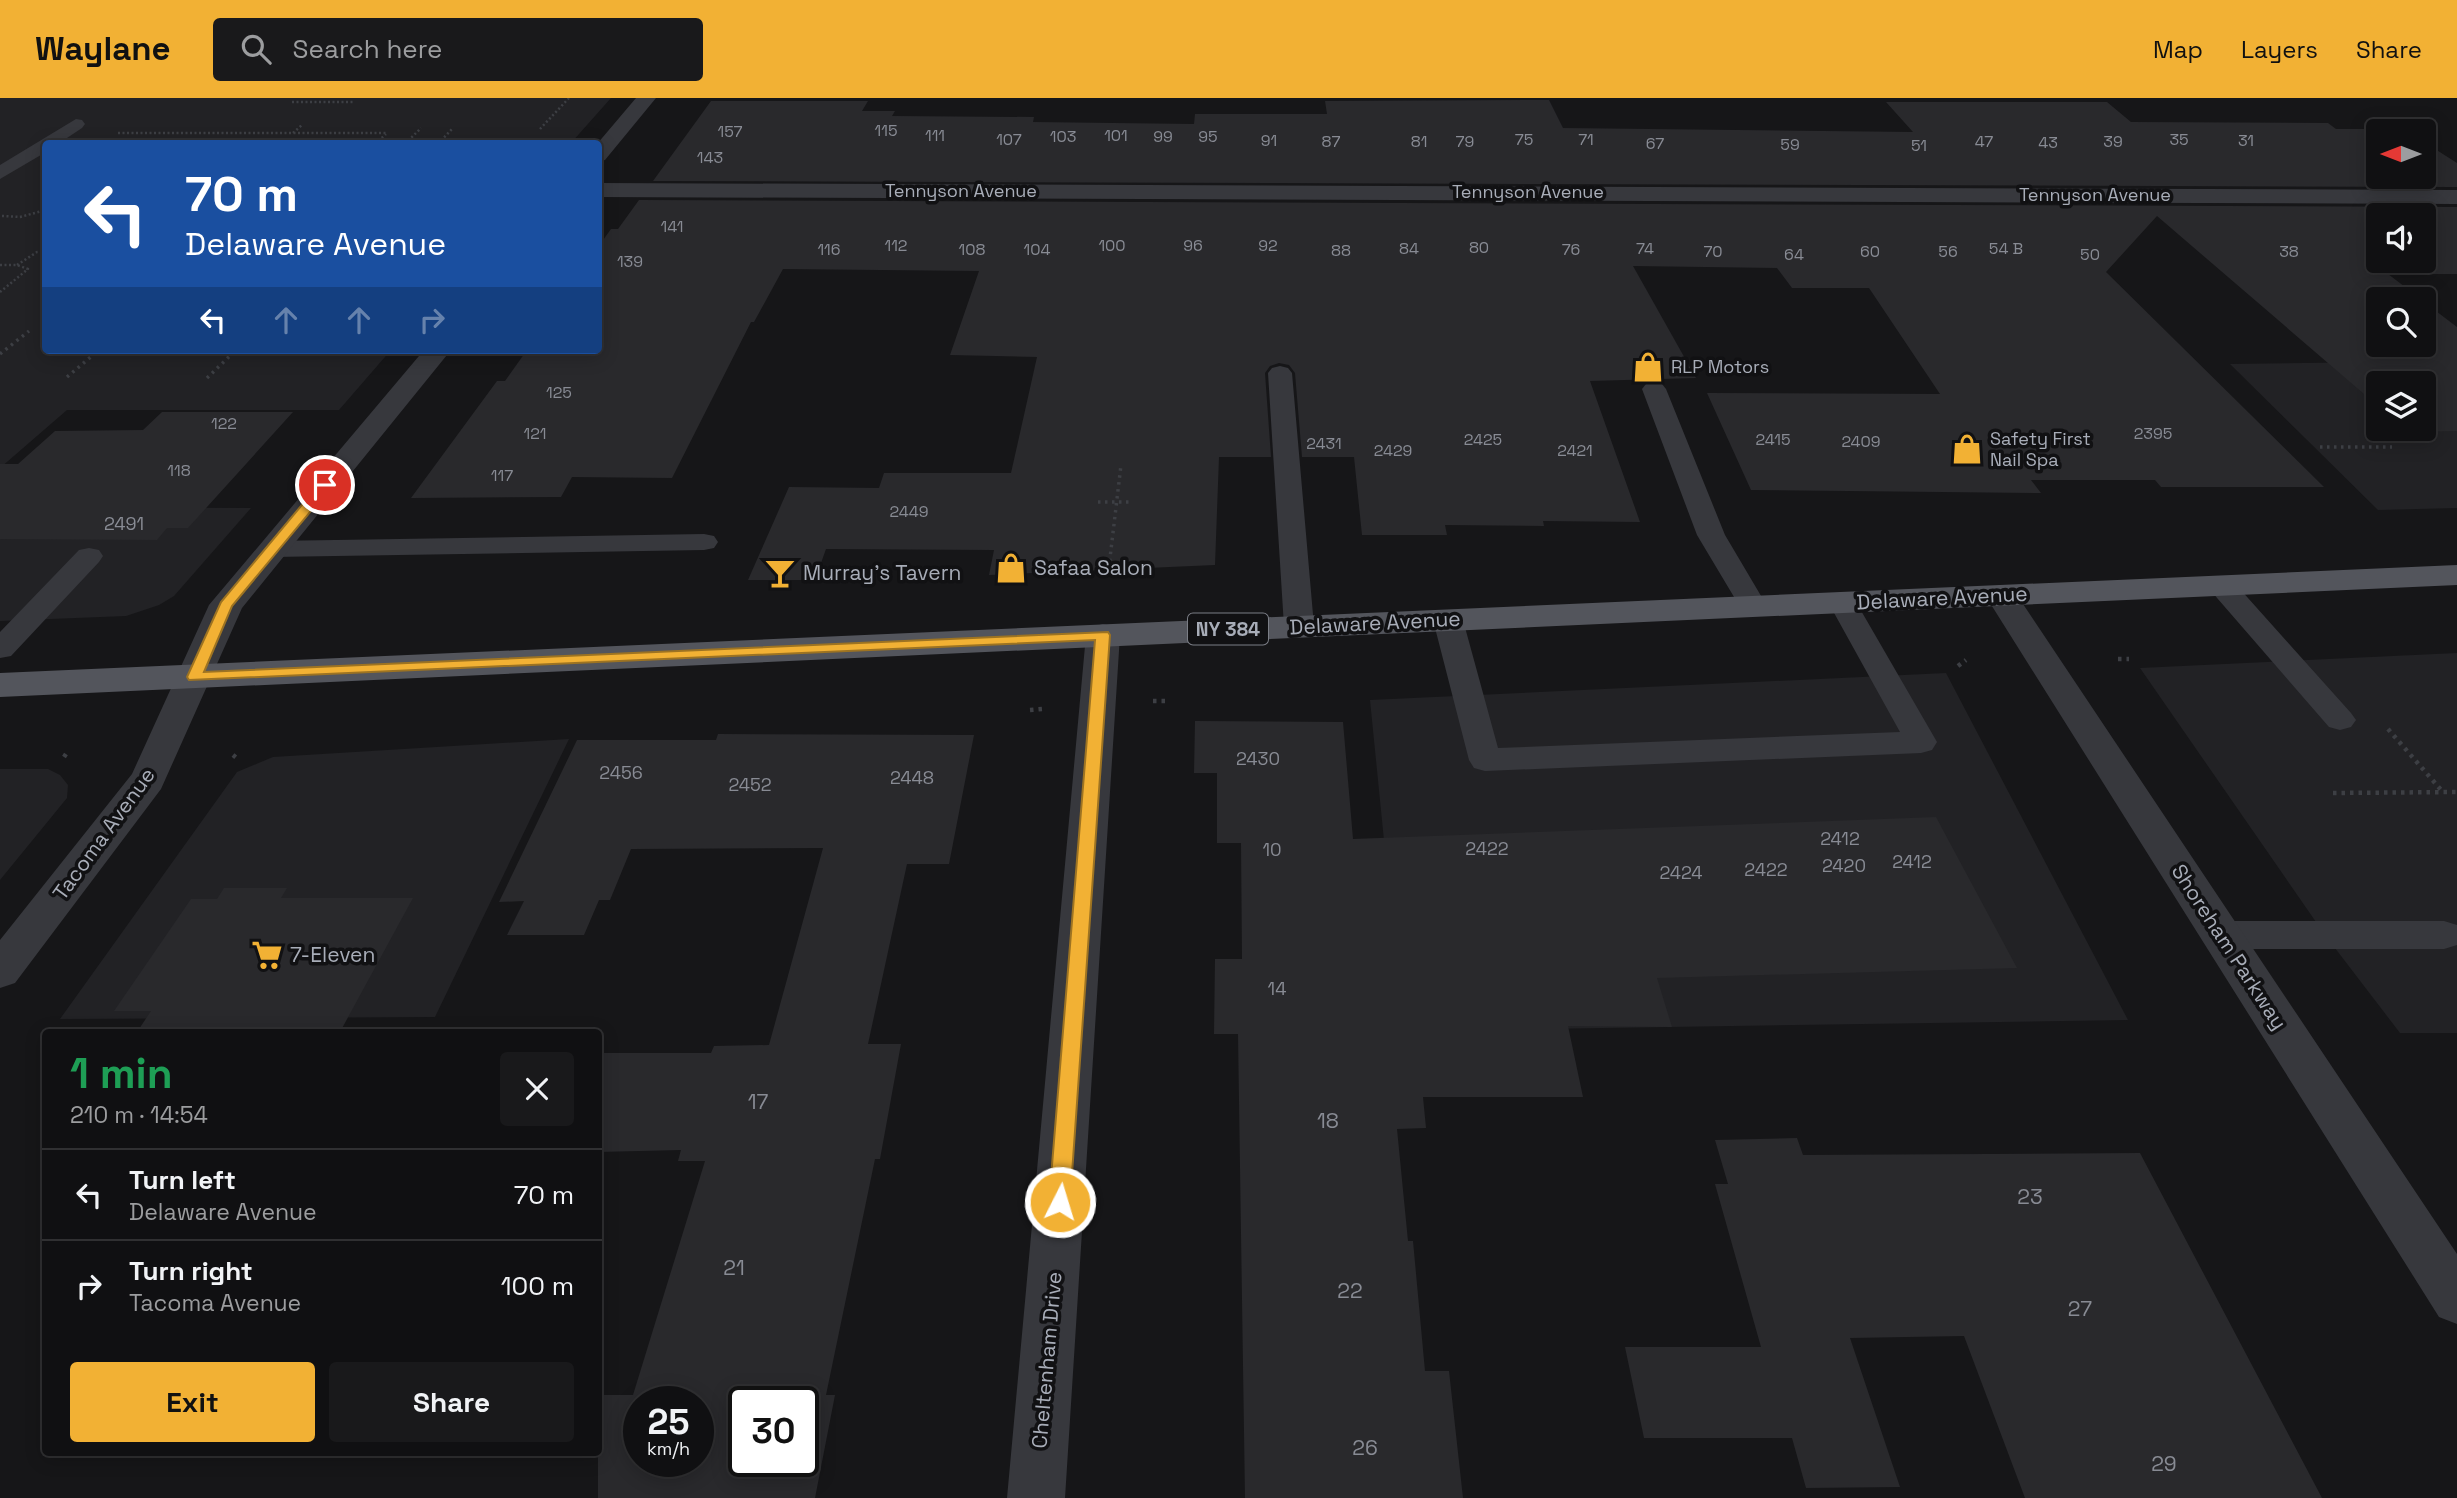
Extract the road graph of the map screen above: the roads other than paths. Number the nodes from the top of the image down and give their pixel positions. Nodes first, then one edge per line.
1 (646, 98) edge
2 (76, 124) dead end
3 (56, 140) edge
4 (42, 151) edge
5 (602, 151) edge
6 (5, 180) edge
7 (602, 190) edge
8 (2457, 197) edge
9 (435, 354) edge
10 (1280, 373) dead end
11 (1654, 389) dead end
12 (704, 542) dead end
13 (272, 549) junction
14 (89, 556) dead end
15 (2457, 575) edge
16 (2221, 585) junction
17 (2001, 595) junction
18 (1842, 602) junction
19 (1753, 606) junction
20 (1448, 620) junction
21 (1299, 626) junction
22 (1103, 635) junction
23 (0, 649) edge
24 (194, 677) junction
25 (0, 685) edge
26 (2340, 720) dead end
27 (2221, 935) junction
28 (2444, 935) dead end
29 (3, 962) edge
30 (2457, 1299) edge
31 (1035, 1498) edge

1 - 5 street
2 - 3 lane
4 - 6 lane
7 - 8 street, Tennyson Avenue
9 - 13 street, Tacoma Avenue
10 - 21 lane
11 - 19 lane
12 - 13 lane
13 - 24 street, Tacoma Avenue
14 - 23 lane
15 - 16 main road, Delaware Avenue / NY 384
16 - 17 main road, Delaware Avenue / NY 384
16 - 26 lane
17 - 18 main road, Delaware Avenue / NY 384
17 - 27 street, Shoreham Parkway
18 - 19 main road, Delaware Avenue / NY 384
18 - 20 lane
19 - 20 main road, Delaware Avenue / NY 384
20 - 21 main road, Delaware Avenue / NY 384
21 - 22 main road, Delaware Avenue / NY 384
22 - 24 main road, Delaware Avenue / NY 384
22 - 31 street, Cheltenham Drive
24 - 25 main road, Delaware Avenue / NY 384
24 - 29 street, Tacoma Avenue
27 - 28 lane
27 - 30 street, Shoreham Parkway

